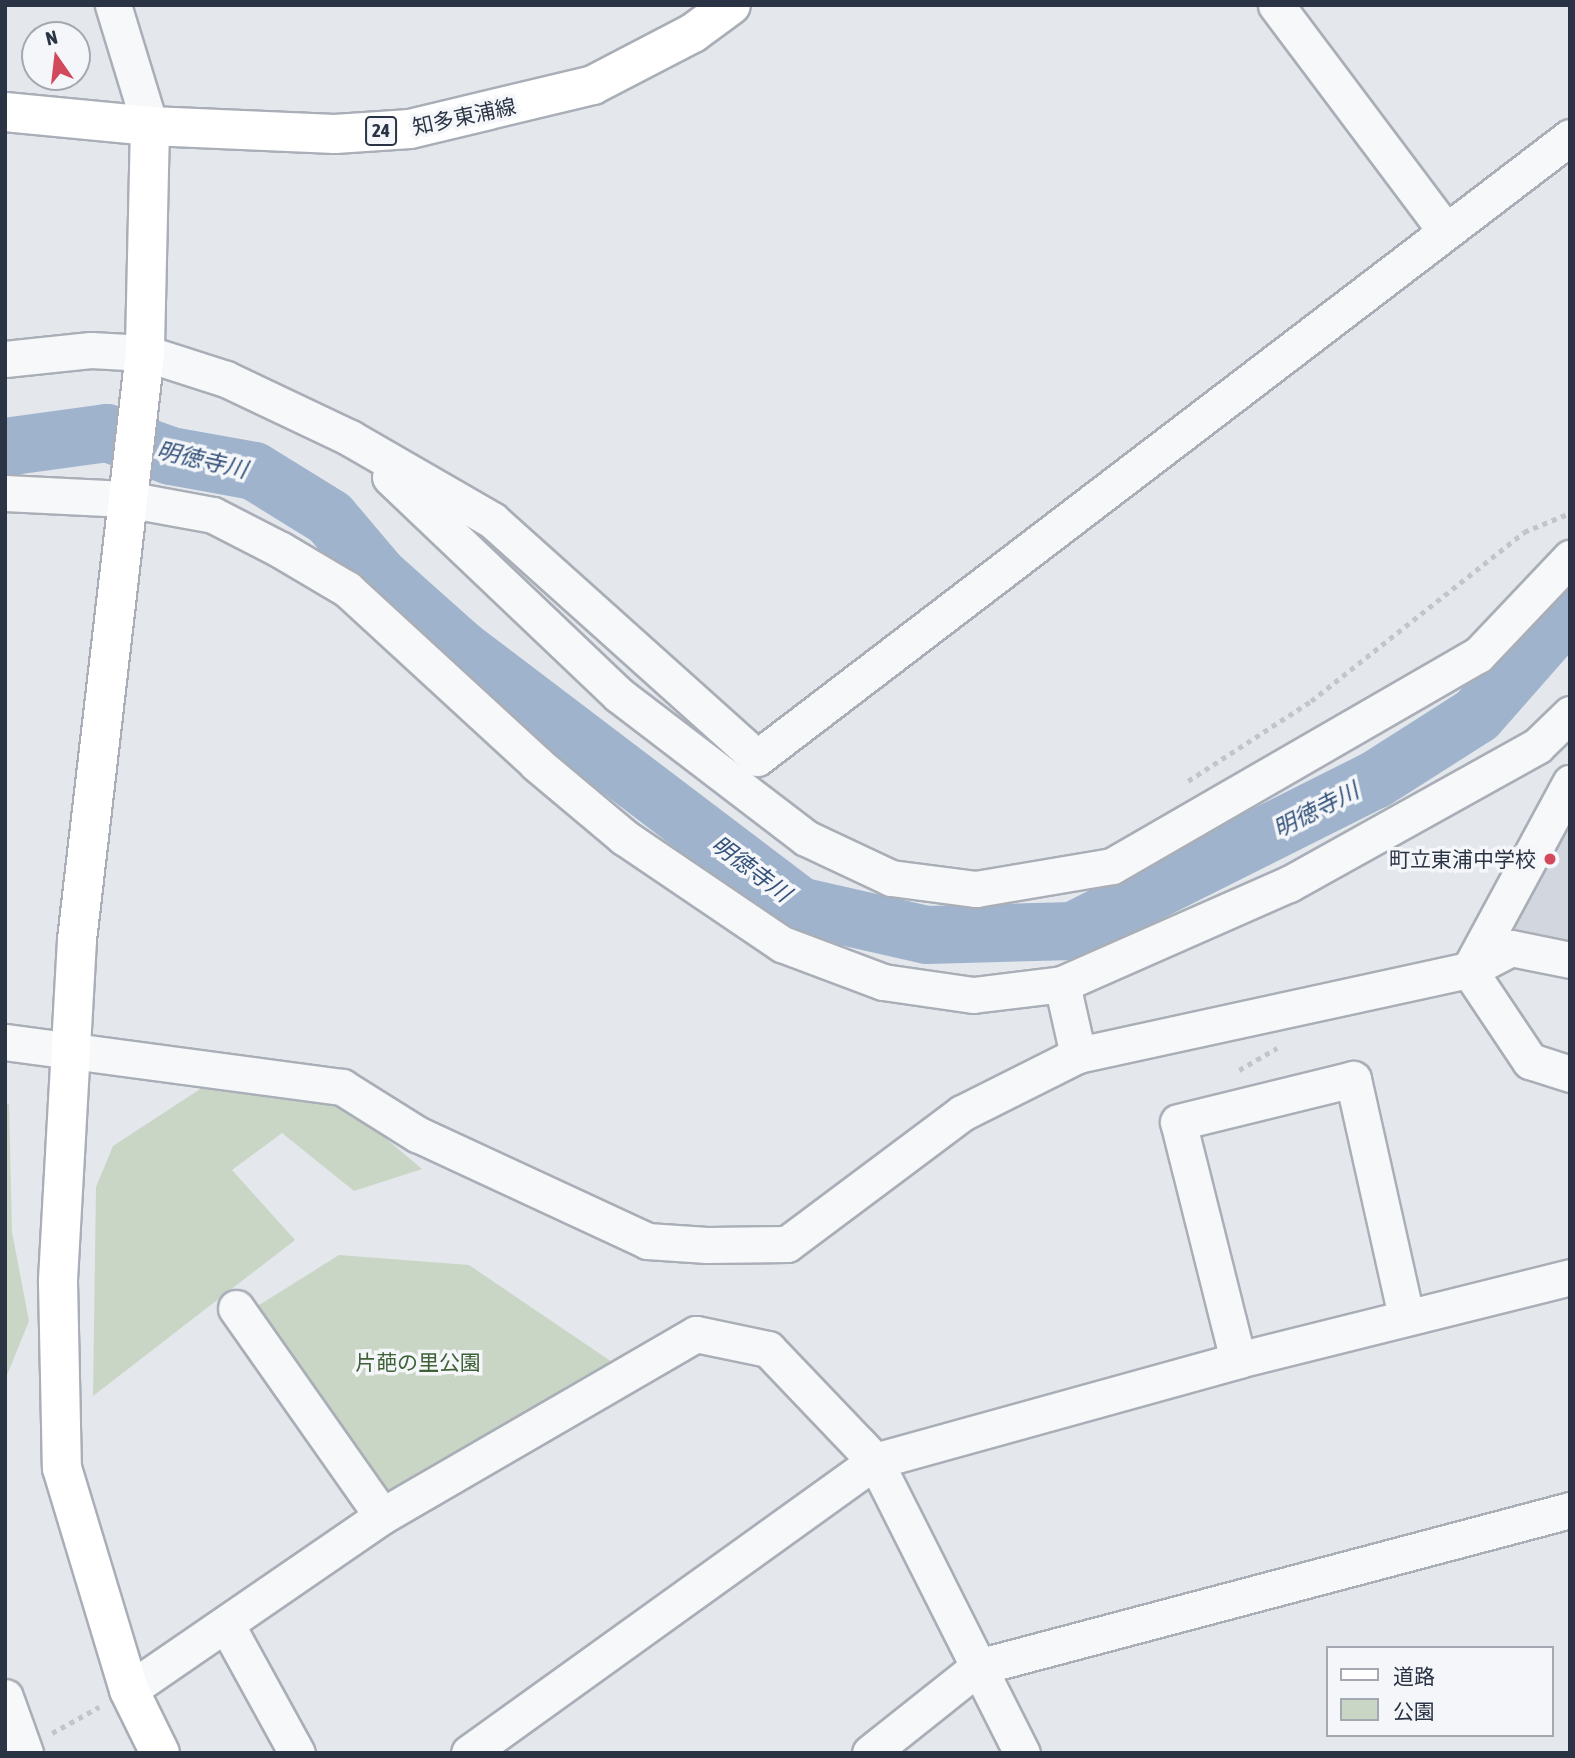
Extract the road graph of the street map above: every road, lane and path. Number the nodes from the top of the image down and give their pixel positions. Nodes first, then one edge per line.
1 (113, 5) edge
2 (731, 5) edge
3 (1276, 5) edge
4 (5, 112) edge
5 (149, 127) junction
6 (1570, 137) edge
7 (1445, 230) junction
8 (145, 353) junction
9 (5, 359) edge
10 (350, 438) junction
11 (5, 493) edge
12 (126, 499) junction
13 (1570, 513) edge
14 (1570, 558) edge
15 (1570, 714) edge
16 (1186, 783) dead end
17 (1570, 783) edge
18 (1570, 960) edge
19 (1469, 970) junction
20 (1062, 984) junction
21 (1290, 1040) dead end
22 (5, 1042) edge
23 (72, 1054) junction
24 (1078, 1055) junction
25 (1570, 1074) edge
26 (1231, 1075) dead end
27 (1570, 1278) edge
28 (236, 1308) dead end
29 (1406, 1317) junction
30 (1238, 1360) junction
31 (875, 1461) junction
32 (1570, 1510) edge
33 (382, 1516) junction
34 (226, 1624) junction
35 (978, 1667) junction
36 (129, 1690) junction
37 (5, 1697) edge
38 (25, 1751) edge
39 (160, 1753) edge
40 (297, 1753) edge
41 (469, 1753) edge
42 (870, 1753) edge
43 (1022, 1753) edge

1 - 5 street
2 - 5 street, 知多東浦線 / 24
3 - 7 street
4 - 5 street, 知多東浦線 / 24
5 - 8 street
6 - 7 street
7 - 10 street
8 - 9 street
8 - 10 street
8 - 12 street
10 - 14 street
11 - 12 street
12 - 20 street
12 - 23 street
13 - 16 path
15 - 20 street
17 - 19 street
18 - 19 street
19 - 24 street
19 - 25 street
20 - 24 street
21 - 26 path
22 - 23 street
23 - 24 street
23 - 36 street
27 - 29 street
28 - 33 street
29 - 30 street
29 - 30 street
30 - 31 street
31 - 33 street
31 - 35 street
31 - 41 street
32 - 35 street
33 - 34 street
34 - 36 street
34 - 40 street
35 - 42 street
35 - 43 street
36 - 38 path
36 - 39 street
37 - 38 street

